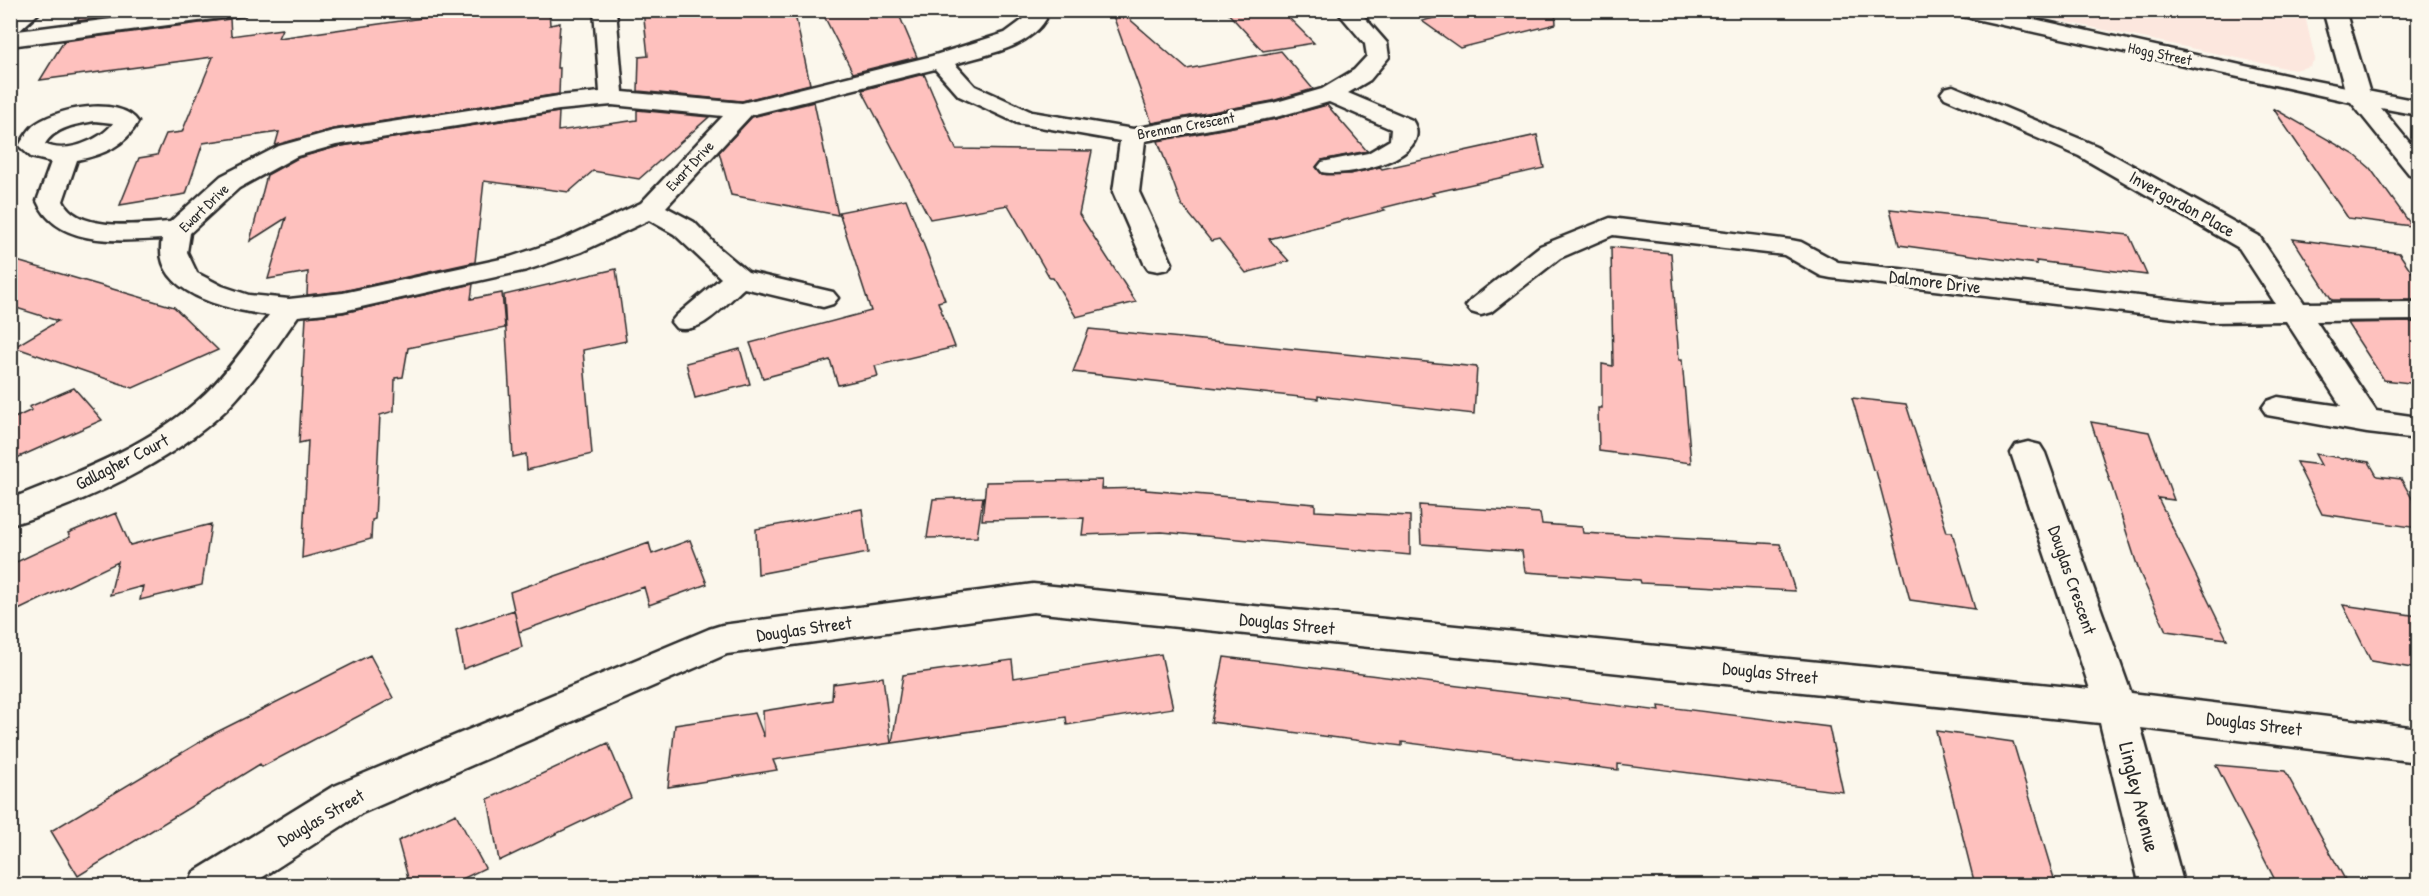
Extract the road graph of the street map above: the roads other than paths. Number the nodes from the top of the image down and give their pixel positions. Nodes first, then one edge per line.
1 (32, 10) edge
2 (236, 10) edge
3 (605, 10) edge
4 (1033, 10) edge
5 (1962, 10) edge
6 (2334, 10) edge
7 (1352, 11) edge
8 (10, 27) edge
9 (10, 39) edge
10 (940, 61) junction
11 (1953, 93) dead end
12 (1330, 94) junction
13 (2359, 97) junction
14 (612, 98) junction
15 (2418, 108) edge
16 (742, 110) junction
17 (1134, 136) junction
18 (66, 154) dead end
19 (1331, 167) dead end
20 (2418, 169) edge
21 (650, 209) junction
22 (177, 230) junction
23 (1158, 263) dead end
24 (738, 278) junction
25 (823, 298) dead end
26 (1480, 306) dead end
27 (289, 308) junction
28 (2418, 311) edge
29 (2296, 313) junction
30 (686, 322) dead end
31 (2278, 408) dead end
32 (2367, 422) junction
33 (2418, 428) edge
34 (2028, 453) dead end
35 (10, 513) edge
36 (2116, 708) junction
37 (2418, 745) edge
38 (210, 885) edge
39 (2162, 885) edge

1 - 8 street
2 - 9 street
3 - 14 street
4 - 10 street, Ewart Drive
5 - 13 street, Hogg Street
6 - 13 street
7 - 12 street, Brennan Crescent
10 - 16 street, Ewart Drive
10 - 17 street, Brennan Crescent
11 - 29 street, Invergordon Place
12 - 17 street, Brennan Crescent
12 - 19 street
13 - 15 street, Hogg Street
13 - 20 street
14 - 16 street, Ewart Drive
14 - 22 street, Ewart Drive
16 - 21 street, Ewart Drive
17 - 23 street
18 - 22 street
21 - 24 street
21 - 27 street, Ewart Drive
22 - 27 street, Ewart Drive
24 - 25 street
24 - 30 street
26 - 29 street, Dalmore Drive
27 - 35 street, Gallagher Court
28 - 29 street, Dalmore Drive
29 - 32 street, Invergordon Place
31 - 32 street
32 - 33 street
34 - 36 street, Douglas Crescent
36 - 37 street, Douglas Street
36 - 38 street, Douglas Street
36 - 39 street, Lingley Avenue

